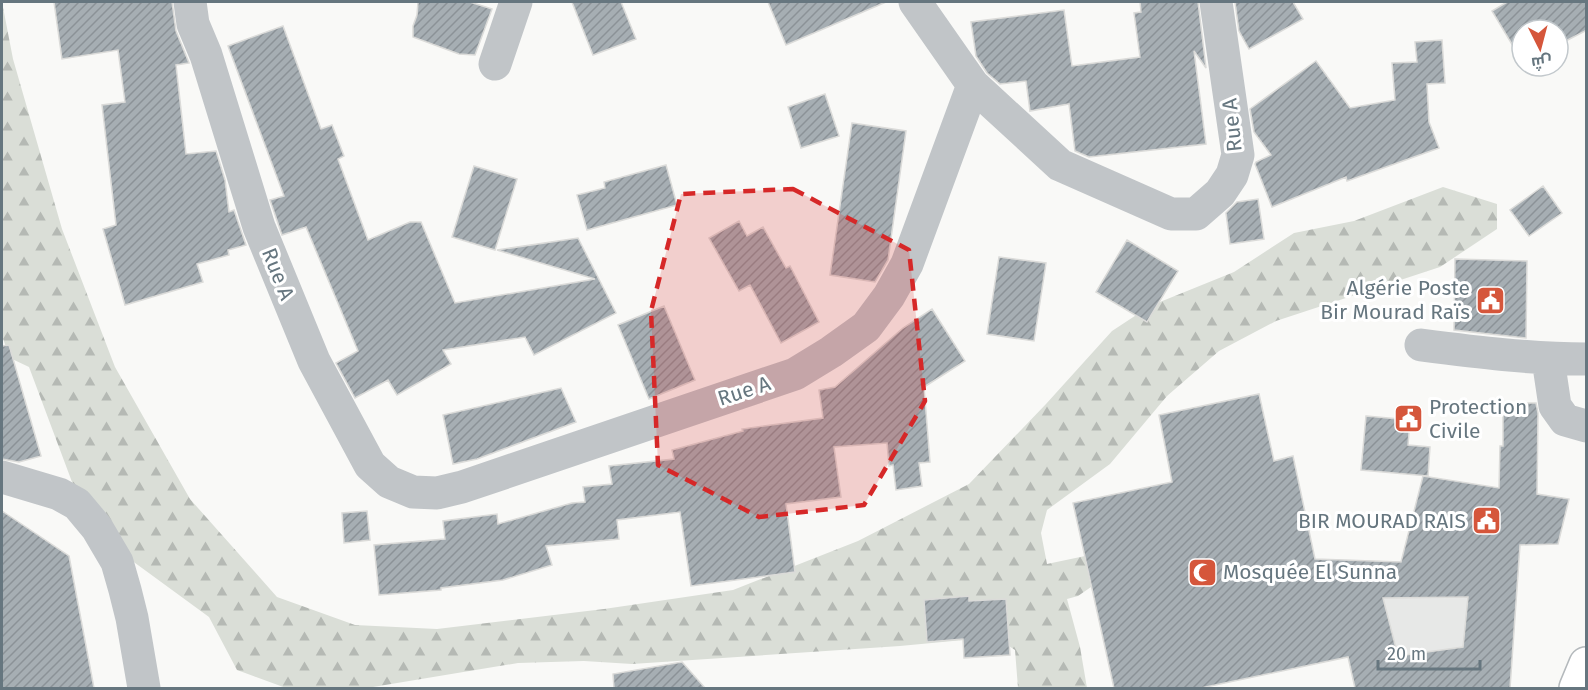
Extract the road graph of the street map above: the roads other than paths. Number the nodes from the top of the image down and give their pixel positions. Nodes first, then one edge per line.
1 (190, 2) edge
2 (516, 2) edge
3 (915, 2) edge
4 (1216, 2) edge
5 (495, 64) dead end
6 (973, 85) junction
7 (1421, 345) dead end
8 (1548, 359) junction
9 (1587, 359) edge
10 (1587, 426) edge
11 (2, 477) edge
12 (1587, 663) edge
13 (144, 688) edge
14 (1576, 688) edge

1 - 6 street, Rue A
2 - 5 street
3 - 6 street
4 - 6 street, Rue A
7 - 8 street
8 - 9 street
8 - 10 street
11 - 13 street
12 - 14 main road

